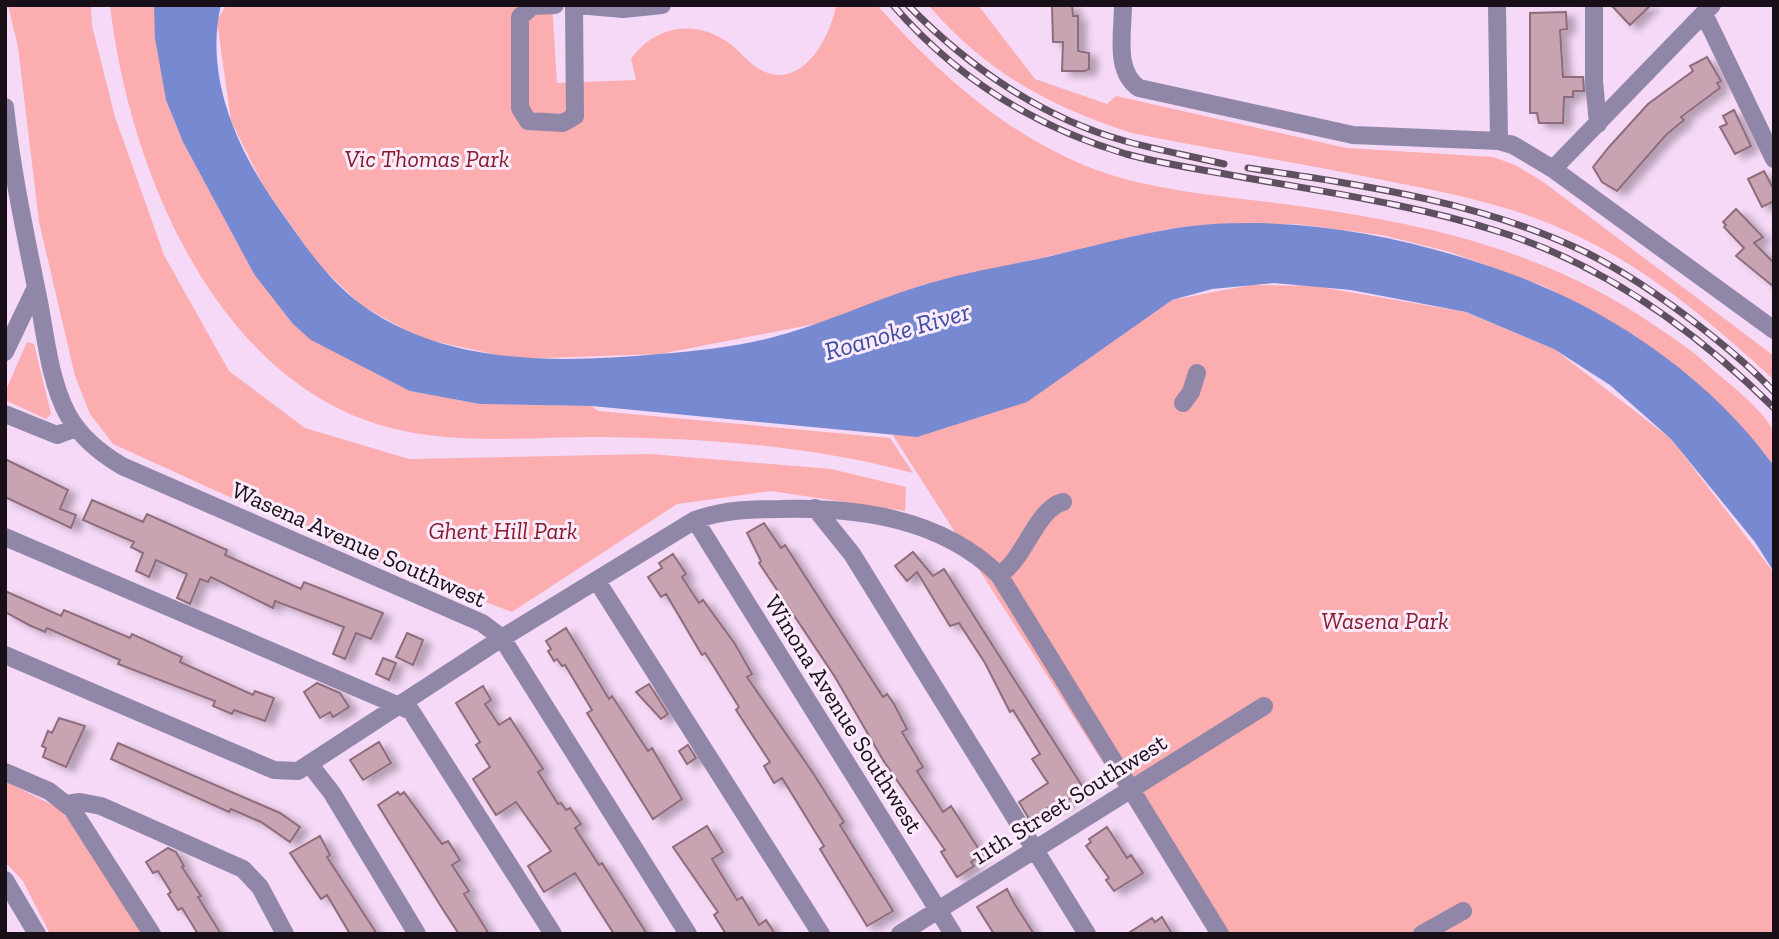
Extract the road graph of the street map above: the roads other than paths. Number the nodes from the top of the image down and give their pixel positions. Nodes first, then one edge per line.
1 (555, 5) edge
2 (576, 5) edge
3 (662, 5) edge
4 (1123, 5) edge
5 (1497, 5) edge
6 (1594, 5) edge
7 (1708, 10) edge
8 (5, 107) edge
9 (1598, 124) junction
10 (1499, 141) junction
11 (1774, 159) edge
12 (1553, 169) junction
13 (11, 195) edge
14 (36, 287) junction
15 (1774, 330) edge
16 (5, 352) edge
17 (1197, 373) dead end
18 (1183, 403) dead end
19 (5, 414) edge
20 (76, 428) junction
21 (1063, 502) dead end
22 (815, 508) junction
23 (695, 520) junction
24 (5, 537) edge
25 (999, 575) junction
26 (597, 581) junction
27 (502, 638) junction
28 (5, 655) edge
29 (400, 705) junction
30 (1264, 706) dead end
31 (311, 766) junction
32 (5, 772) edge
33 (1130, 790) junction
34 (67, 804) junction
35 (1035, 850) junction
36 (5, 880) edge
37 (939, 911) junction
38 (1463, 911) dead end
39 (37, 934) edge
40 (152, 934) edge
41 (285, 934) edge
42 (417, 934) edge
43 (553, 934) edge
44 (688, 934) edge
45 (821, 934) edge
46 (900, 934) edge
47 (953, 934) edge
48 (1087, 934) edge
49 (1220, 934) edge
50 (1423, 934) edge

1 - 2 street
2 - 3 street
4 - 10 street
5 - 10 street
6 - 9 street
7 - 9 street
7 - 11 street
8 - 13 street, Wasena Avenue Southwest
9 - 12 street
10 - 12 street
12 - 15 street
13 - 14 street, Wasena Avenue Southwest
14 - 16 street
14 - 20 street, Wasena Avenue Southwest
17 - 18 street
19 - 20 street
20 - 27 street, Wasena Avenue Southwest
21 - 25 street
22 - 23 street
22 - 25 street
22 - 35 street
23 - 26 street
23 - 37 street, Winona Avenue Southwest
24 - 29 street
25 - 33 street
26 - 27 street
26 - 45 street
27 - 29 street
27 - 44 street, Wasena Avenue Southwest
28 - 31 street
29 - 31 street
29 - 43 street
30 - 33 street, 11th Street Southwest
31 - 42 street
32 - 34 street
33 - 35 street, 11th Street Southwest
33 - 49 street
34 - 40 street
34 - 41 street
35 - 37 street, 11th Street Southwest
35 - 48 street
36 - 39 street
37 - 46 street, 11th Street Southwest
37 - 47 street, Winona Avenue Southwest
38 - 50 street

